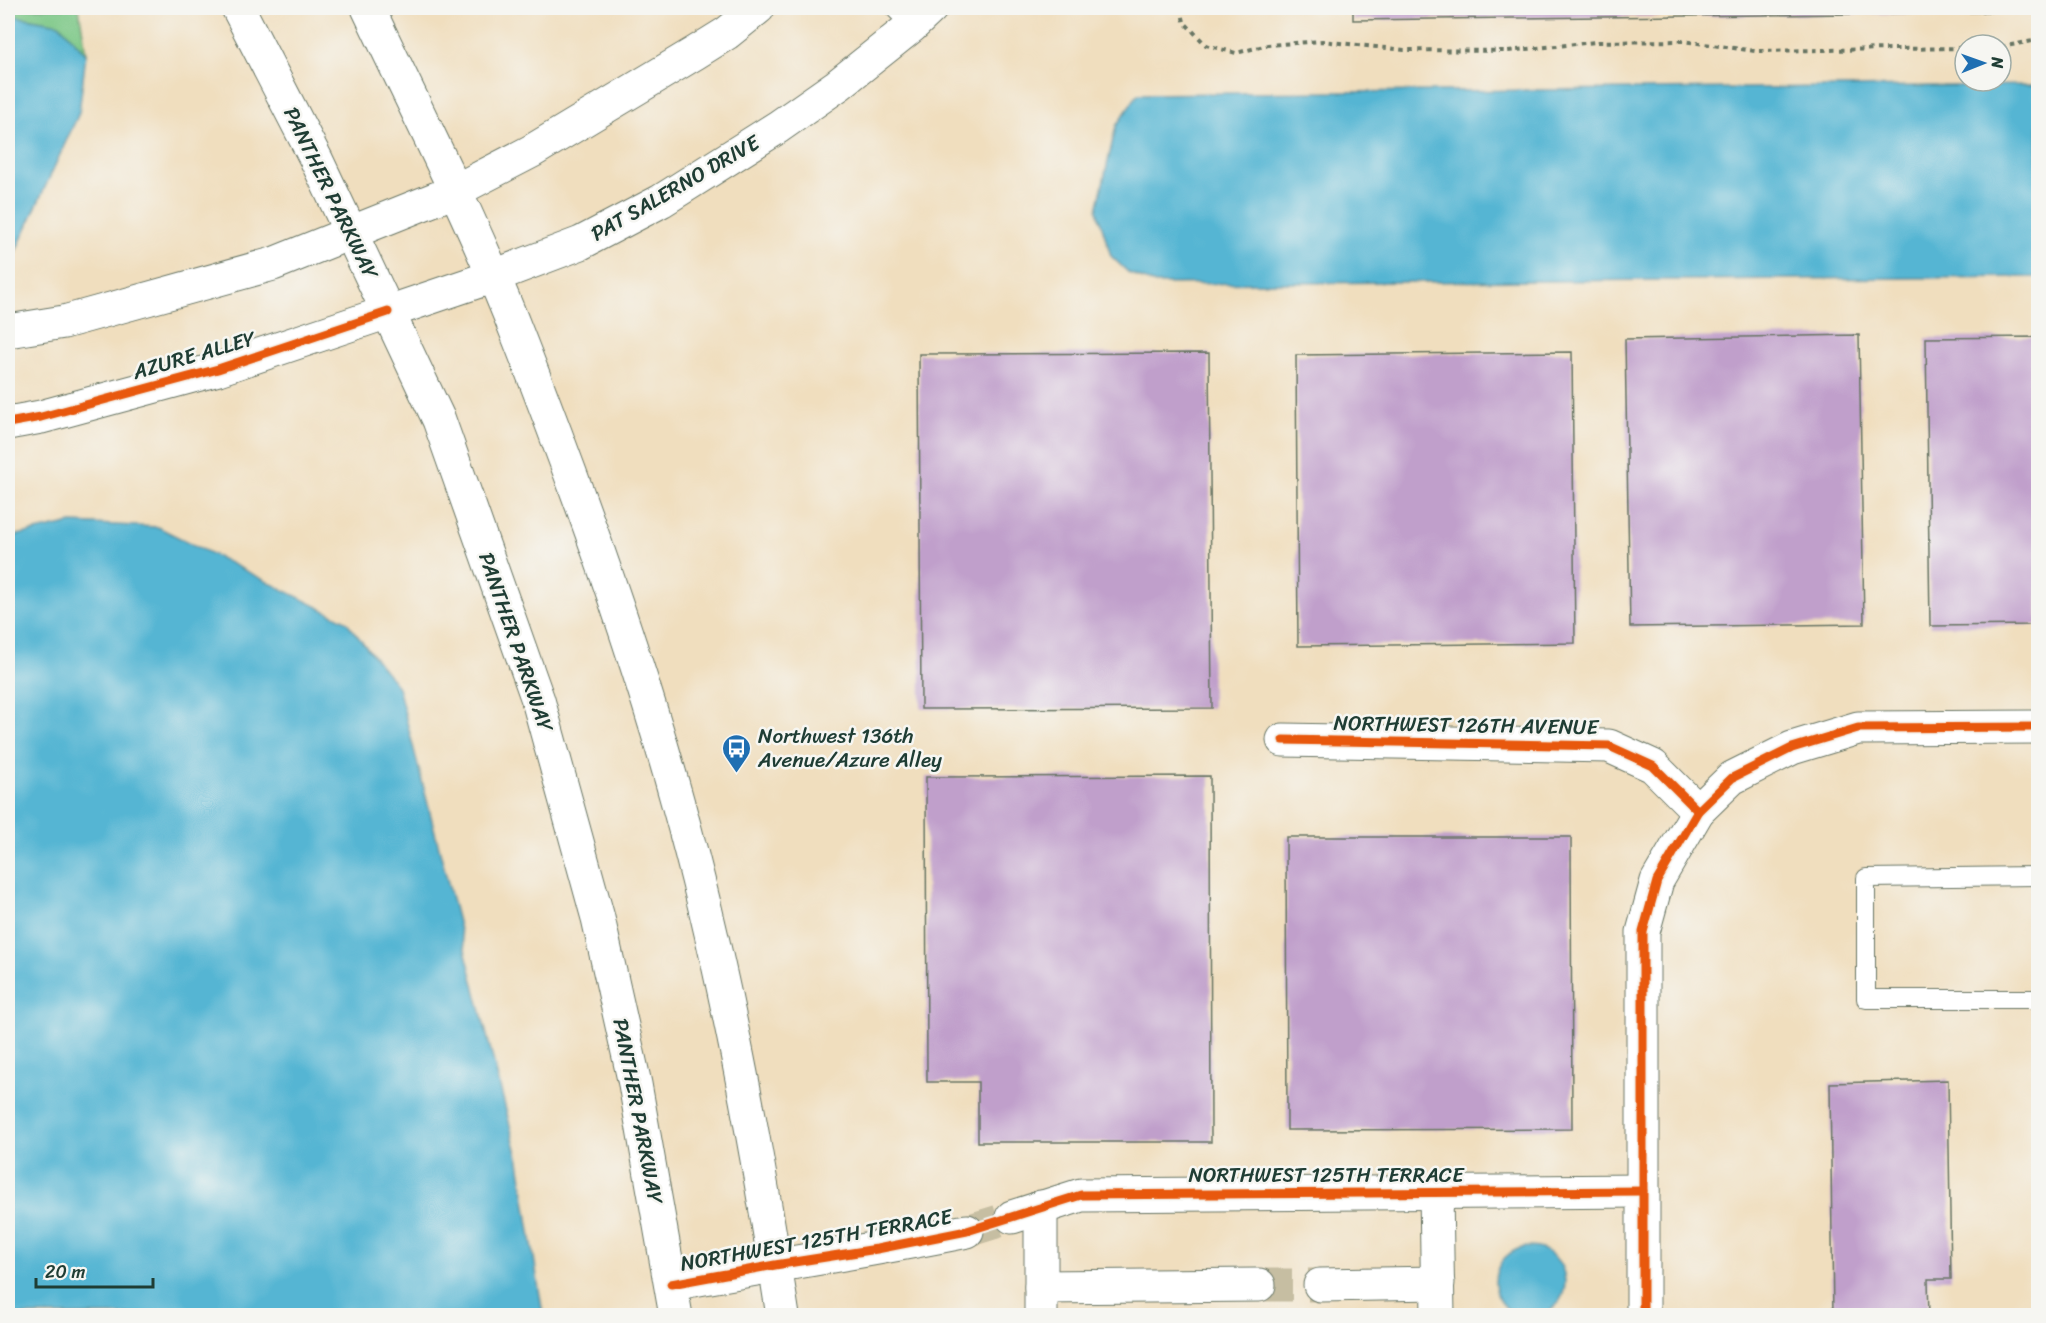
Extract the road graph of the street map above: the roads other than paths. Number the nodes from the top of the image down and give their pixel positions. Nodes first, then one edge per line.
1 (238, 8) edge
2 (368, 8) edge
3 (758, 8) edge
4 (913, 14) edge
5 (455, 191) junction
6 (350, 233) junction
7 (494, 276) junction
8 (388, 312) junction
9 (8, 331) edge
10 (8, 423) edge
11 (2038, 727) edge
12 (1283, 740) dead end
13 (1698, 811) junction
14 (2038, 876) edge
15 (2038, 999) edge
16 (1643, 1191) junction
17 (1436, 1192) junction
18 (967, 1231) tunnel mouth
19 (775, 1265) junction
20 (1438, 1283) junction
21 (1259, 1285) tunnel mouth
22 (1320, 1285) tunnel mouth
23 (674, 1300) edge
24 (1041, 1301) edge
25 (783, 1316) edge
26 (1438, 1316) edge
27 (1643, 1316) edge

1 - 6 main road, PANTHER PARKWAY
2 - 5 main road
3 - 5 main road
4 - 7 main road, PAT SALERNO DRIVE
5 - 6 main road
5 - 7 main road
6 - 8 main road, PANTHER PARKWAY
6 - 9 main road
7 - 8 main road, PAT SALERNO DRIVE
7 - 19 main road
8 - 10 main road, AZURE ALLEY
8 - 23 main road, PANTHER PARKWAY
11 - 13 main road
12 - 13 main road, NORTHWEST 126TH AVENUE
13 - 16 main road
14 - 15 lane
16 - 17 main road, NORTHWEST 125TH TERRACE
16 - 27 main road
17 - 20 main road
17 - 24 main road, NORTHWEST 125TH TERRACE
18 - 19 main road, NORTHWEST 125TH TERRACE
19 - 23 main road, NORTHWEST 125TH TERRACE
19 - 25 main road
20 - 22 main road
20 - 26 main road
21 - 24 main road

